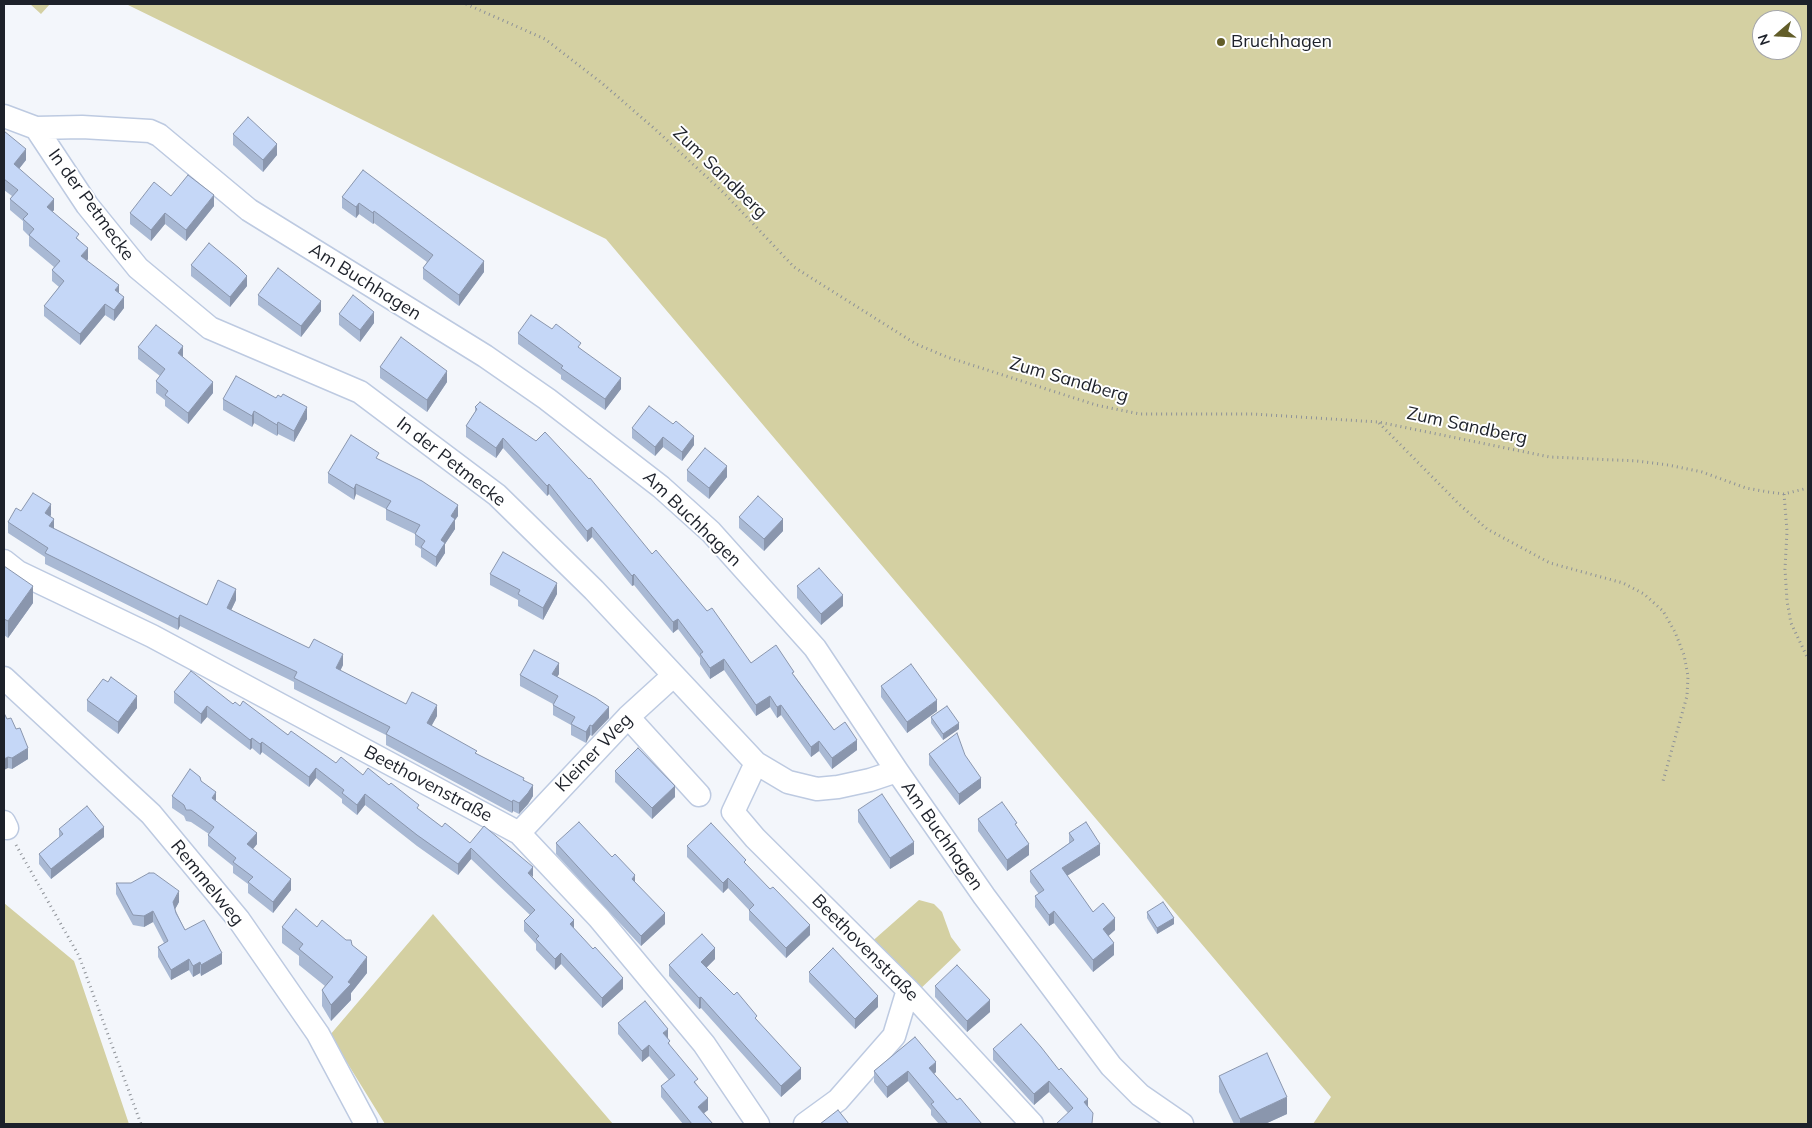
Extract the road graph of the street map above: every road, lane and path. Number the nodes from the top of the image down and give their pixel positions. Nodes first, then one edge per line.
1 (466, 4) edge
2 (4, 116) edge
3 (36, 128) junction
4 (1378, 422) junction
5 (1808, 488) edge
6 (1784, 494) junction
7 (4, 561) edge
8 (1808, 659) edge
9 (673, 676) junction
10 (4, 678) edge
11 (628, 717) junction
12 (756, 763) junction
13 (897, 771) junction
14 (1663, 781) dead end
15 (699, 795) dead end
16 (5, 825) edge
17 (519, 833) junction
18 (908, 990) junction
19 (142, 1124) edge
20 (366, 1124) edge
21 (758, 1124) edge
22 (805, 1124) edge
23 (1032, 1124) edge
24 (1182, 1124) edge

1 - 4 path, Zum Sandberg
2 - 3 street
3 - 9 street, In der Petmecke
3 - 13 street, Am Buchhagen
4 - 6 path, Zum Sandberg
4 - 14 path
5 - 6 path, Zum Sandberg
6 - 8 path
7 - 17 street, Beethovenstraße
9 - 11 street, Kleiner Weg
9 - 12 street, In der Petmecke
10 - 20 street, Remmelweg
11 - 15 street
11 - 17 street, Kleiner Weg
12 - 13 street, In der Petmecke
12 - 18 street, Beethovenstraße
13 - 24 street, Am Buchhagen
16 - 19 path
17 - 21 street, Beethovenstraße
18 - 22 street
18 - 23 street, Beethovenstraße

